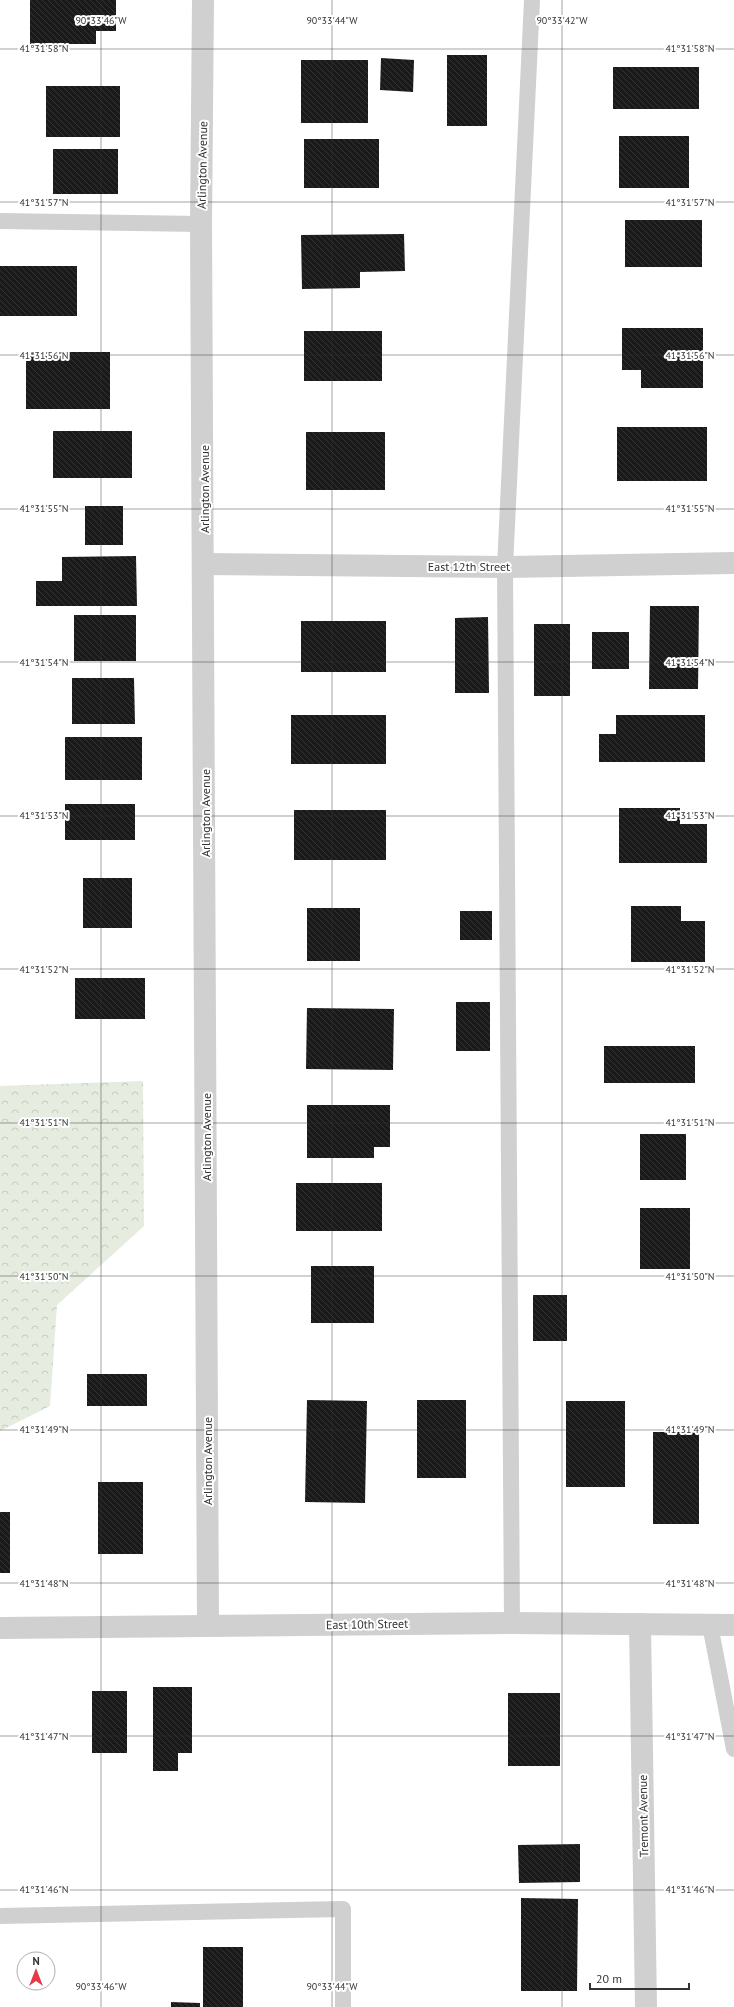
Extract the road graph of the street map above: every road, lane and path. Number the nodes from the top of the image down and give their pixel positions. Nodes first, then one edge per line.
1 (203, 0) edge
2 (532, 0) edge
3 (0, 221) edge
4 (201, 224) junction
5 (734, 563) edge
6 (204, 564) junction
7 (505, 567) junction
8 (512, 1623) junction
9 (640, 1624) junction
10 (710, 1625) junction
11 (734, 1625) edge
12 (208, 1626) junction
13 (0, 1628) edge
14 (734, 1749) edge
15 (0, 1916) edge
16 (343, 2007) edge
17 (646, 2007) edge

1 - 4 street, Arlington Avenue
2 - 7 lane
3 - 4 lane
4 - 6 street, Arlington Avenue
5 - 7 street, East 12th Street
6 - 7 street, East 12th Street
6 - 12 street, Arlington Avenue
7 - 8 lane
8 - 9 street, East 10th Street
8 - 12 street, East 10th Street
9 - 10 street, East 10th Street
9 - 17 street, Tremont Avenue
10 - 11 street, East 10th Street
10 - 14 lane
12 - 13 street, East 10th Street
15 - 16 lane

